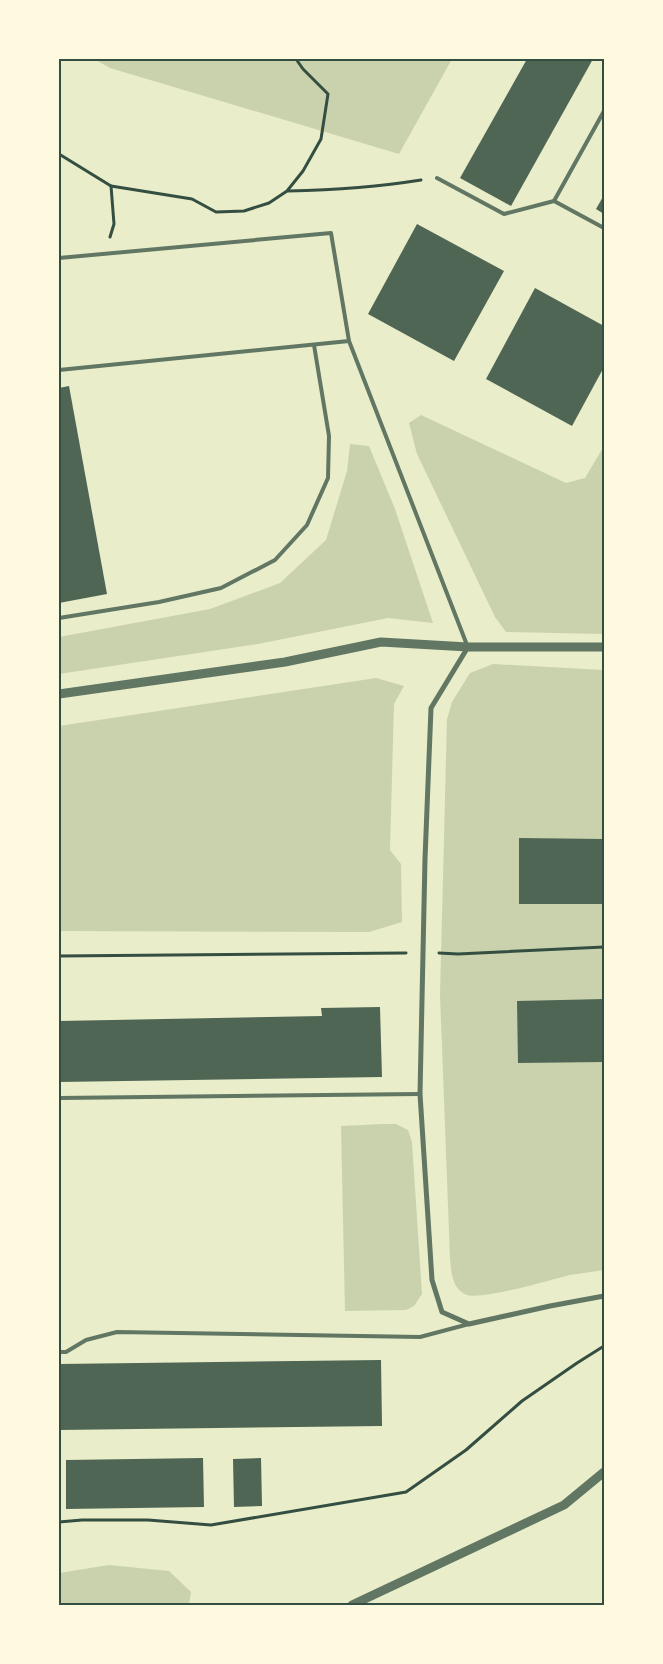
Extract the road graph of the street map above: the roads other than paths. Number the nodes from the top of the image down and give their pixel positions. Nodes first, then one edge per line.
1 (604, 110) edge
2 (438, 178) road end
3 (554, 201) junction
4 (604, 228) edge
5 (59, 258) edge
6 (349, 341) junction
7 (314, 345) junction
8 (59, 370) edge
9 (59, 618) edge
10 (468, 647) junction
11 (604, 647) edge
12 (59, 694) edge
13 (420, 1094) junction
14 (59, 1098) edge
15 (604, 1296) edge
16 (469, 1324) junction
17 (59, 1352) edge
18 (604, 1472) edge
19 (352, 1605) edge

1 - 3 lane
2 - 3 lane
3 - 4 lane
5 - 6 lane
6 - 7 lane
6 - 10 lane
7 - 8 lane
7 - 9 lane
10 - 11 street
10 - 12 street
10 - 13 street
13 - 14 lane
13 - 16 street
15 - 16 street
16 - 17 lane
18 - 19 street

